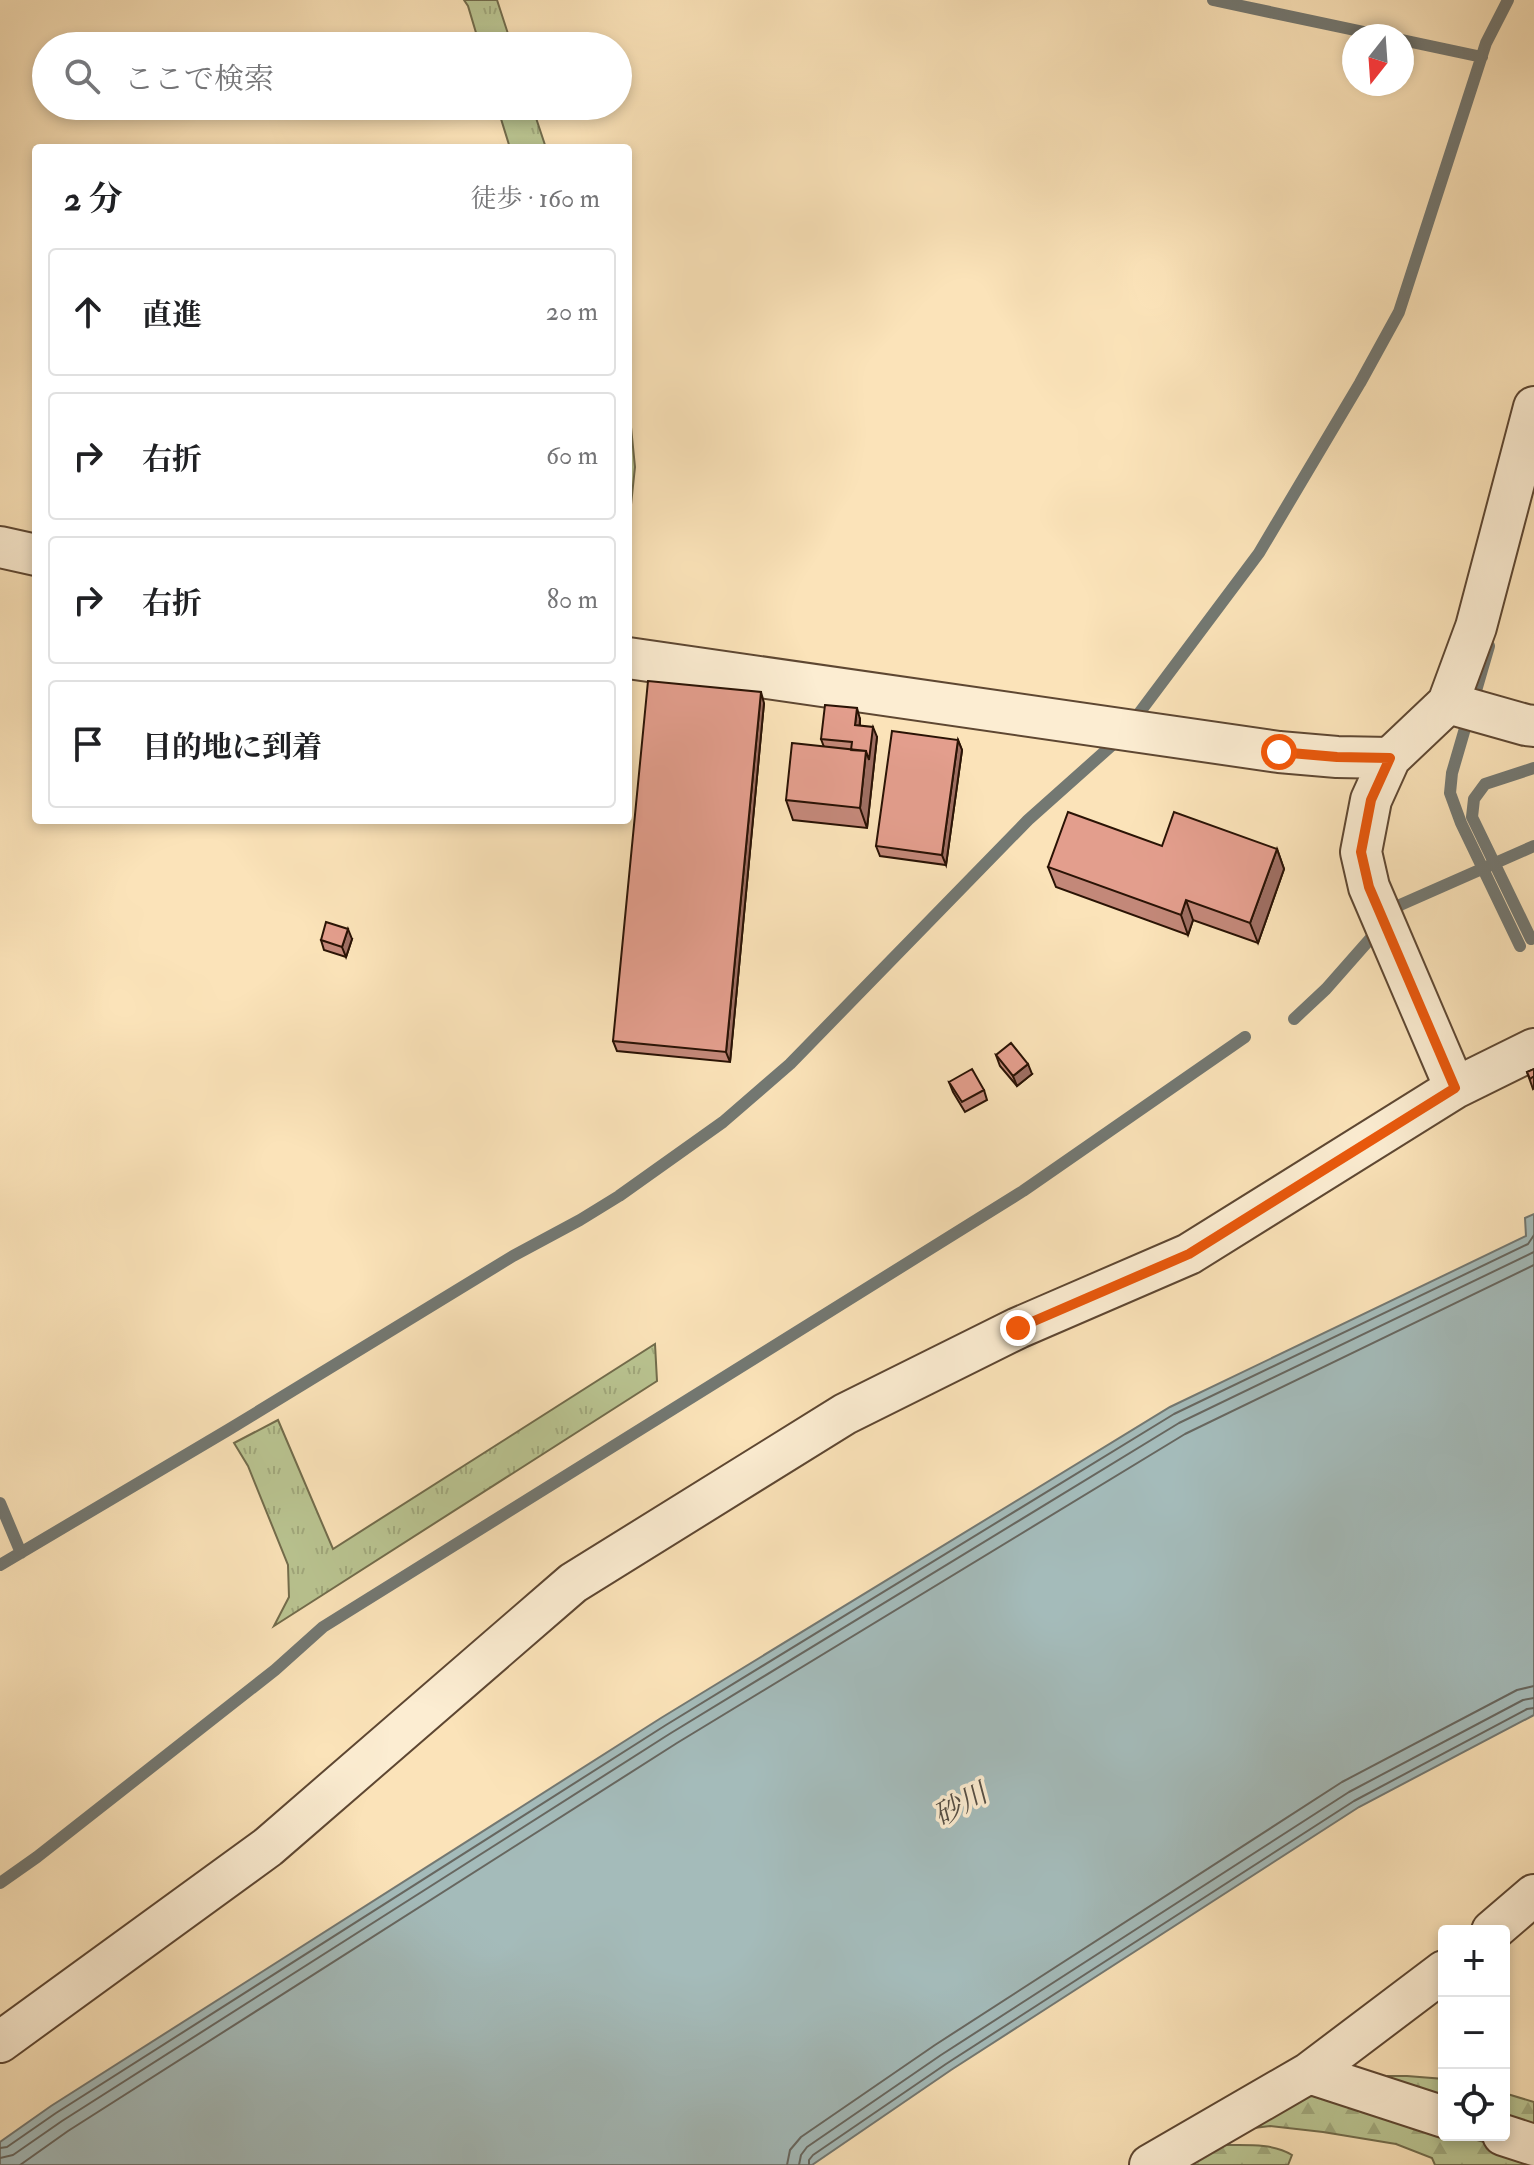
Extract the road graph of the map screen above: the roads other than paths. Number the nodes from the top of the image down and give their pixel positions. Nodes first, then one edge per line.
1 (1534, 407) edge
2 (0, 547) edge
3 (32, 554) edge
4 (632, 659) edge
5 (1464, 708) junction
6 (1534, 726) edge
7 (1390, 758) junction
8 (1534, 1049) edge
9 (1455, 1088) junction
10 (1534, 1895) edge
11 (1499, 1925) edge
12 (1438, 1976) edge
13 (0, 2042) edge
14 (1309, 2073) junction
15 (1438, 2115) edge
16 (1510, 2137) edge
17 (1534, 2145) edge
18 (1150, 2165) edge

1 - 5 street
2 - 3 street
4 - 7 street
5 - 6 street
5 - 7 street
7 - 9 street
8 - 9 street
9 - 13 street
10 - 11 street
12 - 14 street
14 - 15 street
14 - 18 street
16 - 17 street

